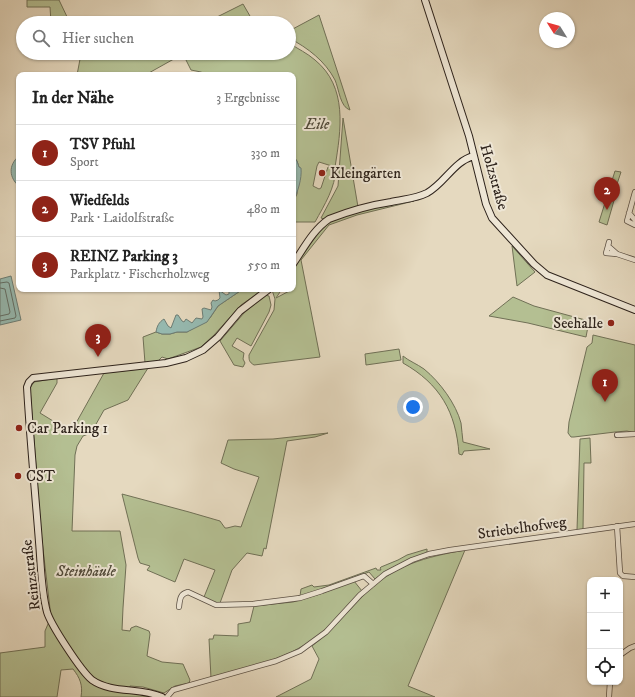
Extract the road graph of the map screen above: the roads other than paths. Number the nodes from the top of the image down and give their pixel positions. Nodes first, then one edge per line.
1 (425, 0) edge
2 (474, 156) junction
3 (635, 192) edge
4 (629, 213) junction
5 (635, 220) edge
6 (635, 225) edge
7 (608, 244) dead end
8 (296, 260) edge
9 (635, 260) edge
10 (266, 292) edge
11 (635, 310) edge
12 (635, 434) edge
13 (617, 435) dead end
14 (635, 524) edge
15 (617, 526) junction
16 (635, 577) edge
17 (373, 584) junction
18 (179, 607) dead end
19 (635, 646) edge
20 (623, 654) edge
21 (610, 685) edge
22 (162, 697) edge
23 (166, 697) edge
24 (609, 697) edge

1 - 2 street, Holzstraße
2 - 8 street
2 - 11 street, Holzstraße
3 - 4 street
4 - 5 street
4 - 6 street
7 - 9 street
10 - 22 street, Reinzstraße
12 - 13 street
14 - 15 street, Striebelhofweg
15 - 16 street
15 - 17 street, Striebelhofweg
17 - 18 street
17 - 23 street
19 - 20 street
21 - 24 street

